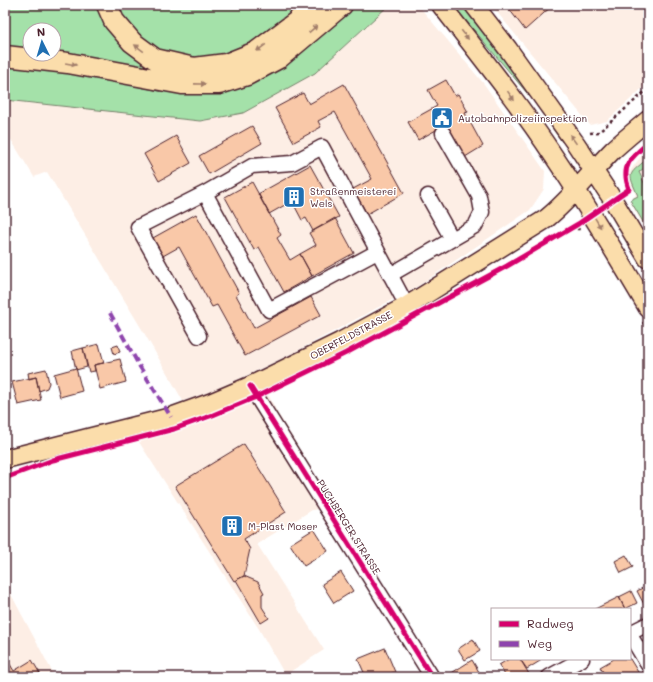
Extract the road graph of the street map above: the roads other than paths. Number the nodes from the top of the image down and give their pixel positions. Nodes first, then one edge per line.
1 (107, 5) edge
2 (312, 5) edge
3 (342, 5) edge
4 (441, 5) edge
5 (474, 5) edge
6 (5, 56) edge
7 (648, 120) edge
8 (443, 134) dead end
9 (594, 171) junction
10 (576, 191) junction
11 (205, 193) junction
12 (428, 196) dead end
13 (452, 239) junction
14 (377, 252) junction
15 (648, 259) edge
16 (390, 275) junction
17 (407, 306) junction
18 (648, 308) edge
19 (199, 336) dead end
20 (250, 386) junction
21 (5, 459) edge
22 (648, 624) edge
23 (631, 633) edge
24 (631, 636) edge
25 (580, 660) edge
26 (648, 664) edge
27 (432, 677) edge
28 (549, 677) edge

2 -> 1 highway
6 -> 3 highway
4 -> 10 main road
9 -> 5 main road
7 - 9 main road, OBERFELDSTRASSE
8 - 13 street
9 - 10 main road, OBERFELDSTRASSE
9 - 15 main road
10 - 17 main road, OBERFELDSTRASSE
10 -> 18 main road
11 - 14 street
11 - 14 street
11 - 19 street
12 - 13 street
13 - 16 street
14 - 16 street
16 - 17 street
17 - 20 main road, OBERFELDSTRASSE
20 - 21 main road, OBERFELDSTRASSE
20 - 27 street, PUCHBERGER STRASSE
22 - 23 street
24 - 26 street
25 - 28 street

